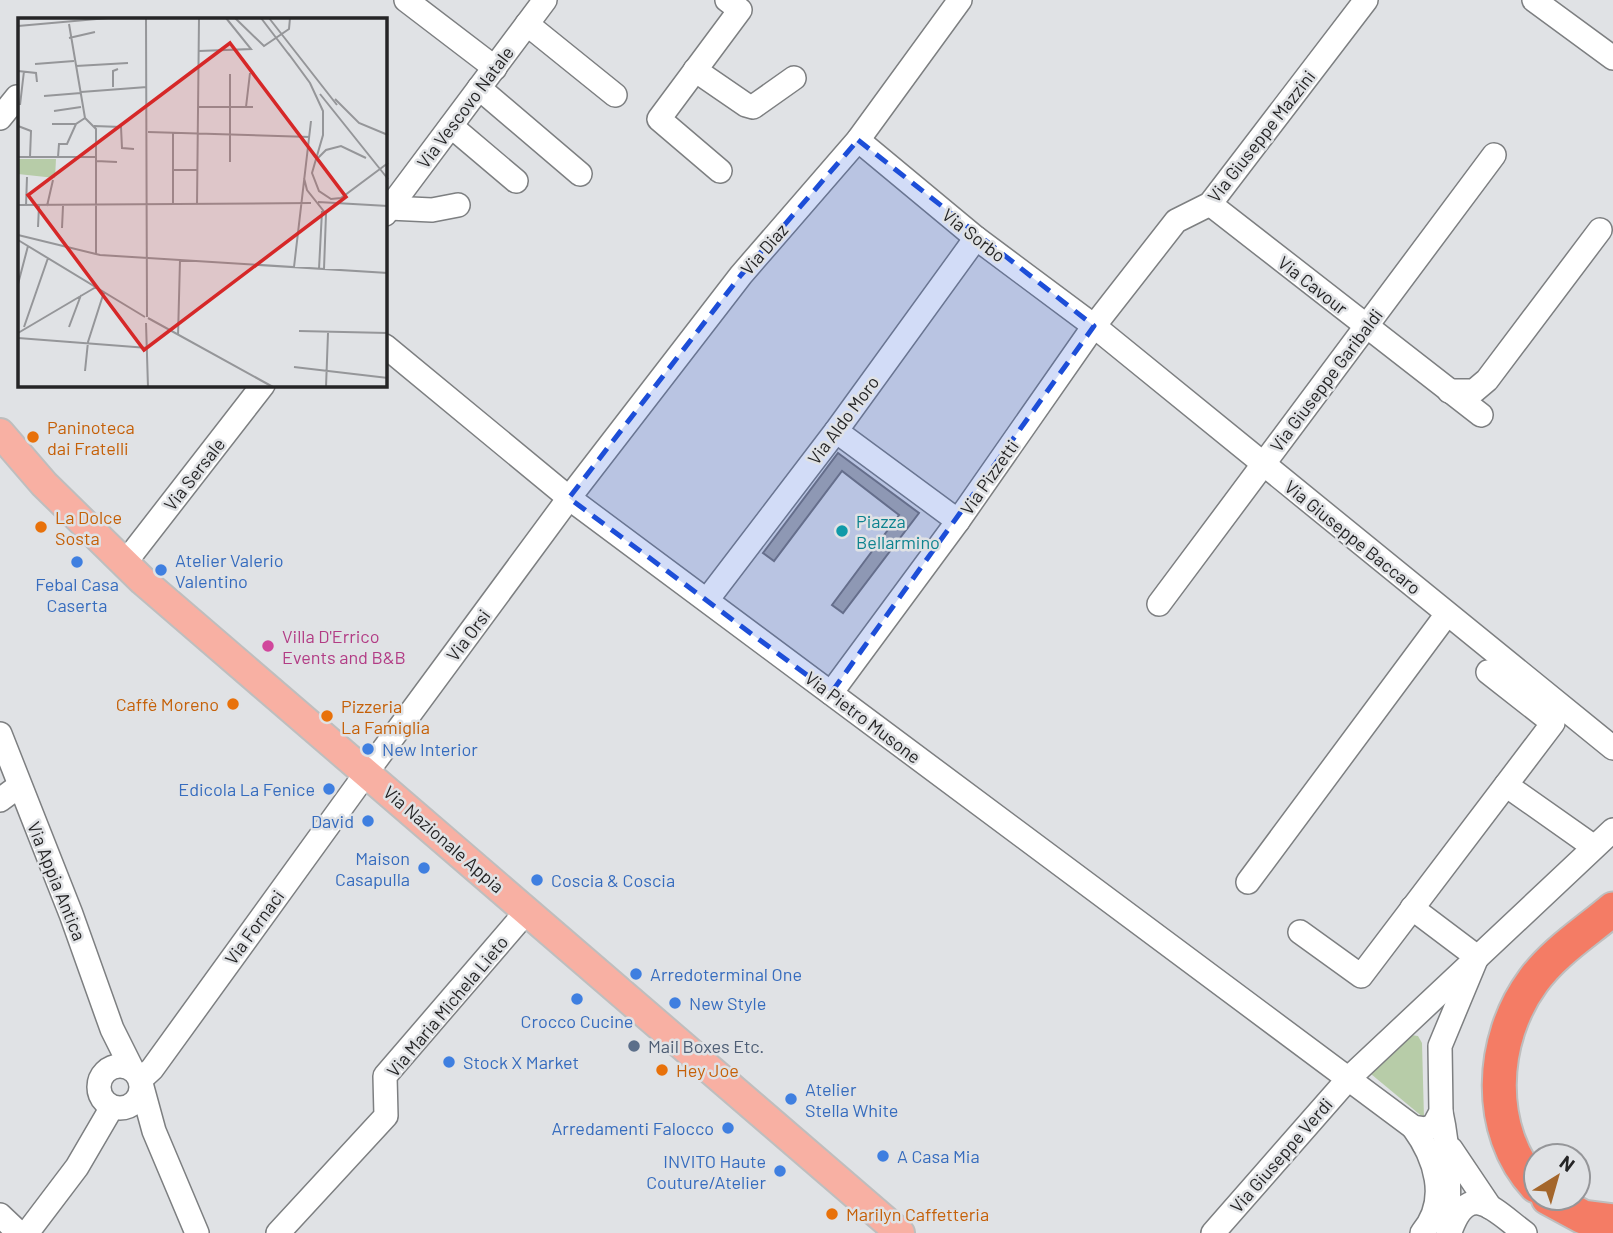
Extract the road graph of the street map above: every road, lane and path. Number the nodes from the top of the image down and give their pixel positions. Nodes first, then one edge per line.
1 (406, 0) edge
2 (545, 0) edge
3 (727, 0) edge
4 (960, 0) edge
5 (1366, 0) edge
6 (1534, 0) edge
7 (527, 24) junction
8 (1613, 58) edge
9 (495, 68) junction
10 (695, 70) junction
11 (794, 78) dead end
12 (480, 89) junction
13 (12, 94) edge
14 (615, 95) dead end
15 (0, 118) edge
16 (451, 127) junction
17 (858, 140) junction
18 (1494, 155) dead end
19 (720, 171) dead end
20 (580, 174) dead end
21 (516, 181) dead end
22 (1210, 204) junction
23 (458, 205) dead end
24 (387, 211) edge
25 (1600, 230) dead end
26 (976, 238) junction
27 (1094, 326) junction
28 (1366, 326) junction
29 (387, 348) edge
30 (261, 387) edge
31 (1449, 391) junction
32 (1481, 415) dead end
33 (836, 431) junction
34 (0, 433) edge
35 (1264, 463) junction
36 (569, 498) junction
37 (958, 521) junction
38 (124, 564) junction
39 (707, 600) junction
40 (1158, 604) dead end
41 (1447, 614) junction
42 (1488, 672) dead end
43 (831, 693) junction
44 (0, 734) edge
45 (1613, 748) edge
46 (367, 772) junction
47 (1506, 785) junction
48 (19, 786) junction
49 (0, 800) edge
50 (1613, 830) edge
51 (1594, 847) junction
52 (1248, 882) dead end
53 (1412, 908) junction
54 (1613, 909) edge
55 (527, 911) junction
56 (1600, 927) edge
57 (1300, 932) dead end
58 (1477, 957) junction
59 (1415, 1016) junction
60 (1440, 1046) junction
61 (1349, 1078) junction
62 (128, 1086) junction
63 (1441, 1112) junction
64 (1413, 1126) junction
65 (1448, 1143) junction
66 (1522, 1167) edge
67 (1489, 1208) junction
68 (1574, 1212) edge
69 (0, 1215) edge
70 (1449, 1219) edge
71 (1613, 1222) edge
72 (19, 1233) edge
73 (27, 1233) edge
74 (197, 1233) edge
75 (278, 1233) edge
76 (900, 1233) edge
77 (1213, 1233) edge
78 (1422, 1233) edge
79 (1525, 1233) edge

1 - 9 street
2 - 7 street, Via Vescovo Natale
3 - 10 street
4 - 17 street, Via Diaz
5 - 22 street, Via Giuseppe Mazzini
6 - 8 street
7 - 9 street, Via Vescovo Natale
7 - 14 street
9 - 12 street, Via Vescovo Natale
10 - 11 street
10 - 19 street
12 - 16 street, Via Vescovo Natale
12 - 20 street
13 - 15 street
16 - 21 street
16 - 24 street, Via Vescovo Natale
17 - 26 street, Via Sorbo
17 - 36 street, Via Diaz
18 - 28 street, Via Giuseppe Garibaldi
22 - 27 street, Via Giuseppe Mazzini
22 - 28 street, Via Cavour
23 - 24 street
25 - 31 street
26 - 27 street, Via Sorbo
26 - 33 street, Via Aldo Moro
27 - 35 street, Via Giuseppe Baccaro
27 - 37 street, Via Pizzetti
28 - 31 street, Via Cavour
28 - 35 street, Via Giuseppe Garibaldi
29 - 36 street, Via Pietro Musone
30 - 38 street, Via Sersale
31 - 32 street, Via Cavour
33 - 37 street
33 - 39 street, Via Aldo Moro
34 - 38 main road, Via Nazionale Appia
35 - 40 street, Via Giuseppe Garibaldi
35 - 41 street, Via Giuseppe Baccaro
36 - 39 street, Via Pietro Musone
36 - 46 street, Via Orsi
37 - 43 street, Via Pizzetti
38 - 46 main road, Via Nazionale Appia
39 - 43 street, Via Pietro Musone
41 - 45 street, Via Giuseppe Baccaro
41 - 52 street
42 - 47 street
43 - 61 street, Via Pietro Musone
44 - 48 street, Via Appia Antica
46 - 55 main road, Via Nazionale Appia
46 - 62 street, Via Fornaci
47 - 51 street
47 - 53 street
48 - 49 street
48 - 62 street, Via Appia Antica
50 - 51 street
51 - 58 street
53 - 57 street
53 - 58 street
54 - 56 highway
55 - 75 street, Via Maria Michela Lieto
55 - 76 main road, Via Nazionale Appia
56 - 66 highway
58 - 59 street
58 - 60 street
59 - 60 street
59 - 61 street
60 - 63 street
61 - 64 street, Via Pietro Musone
61 - 77 street, Via Giuseppe Verdi
62 - 73 street, Via Fornaci
62 - 74 street, Via Appia Antica
63 - 64 street
63 - 65 street
64 - 70 street
65 - 67 street
65 - 70 street
67 - 70 street
67 - 79 street
68 - 71 highway
69 - 72 street
70 - 78 street

